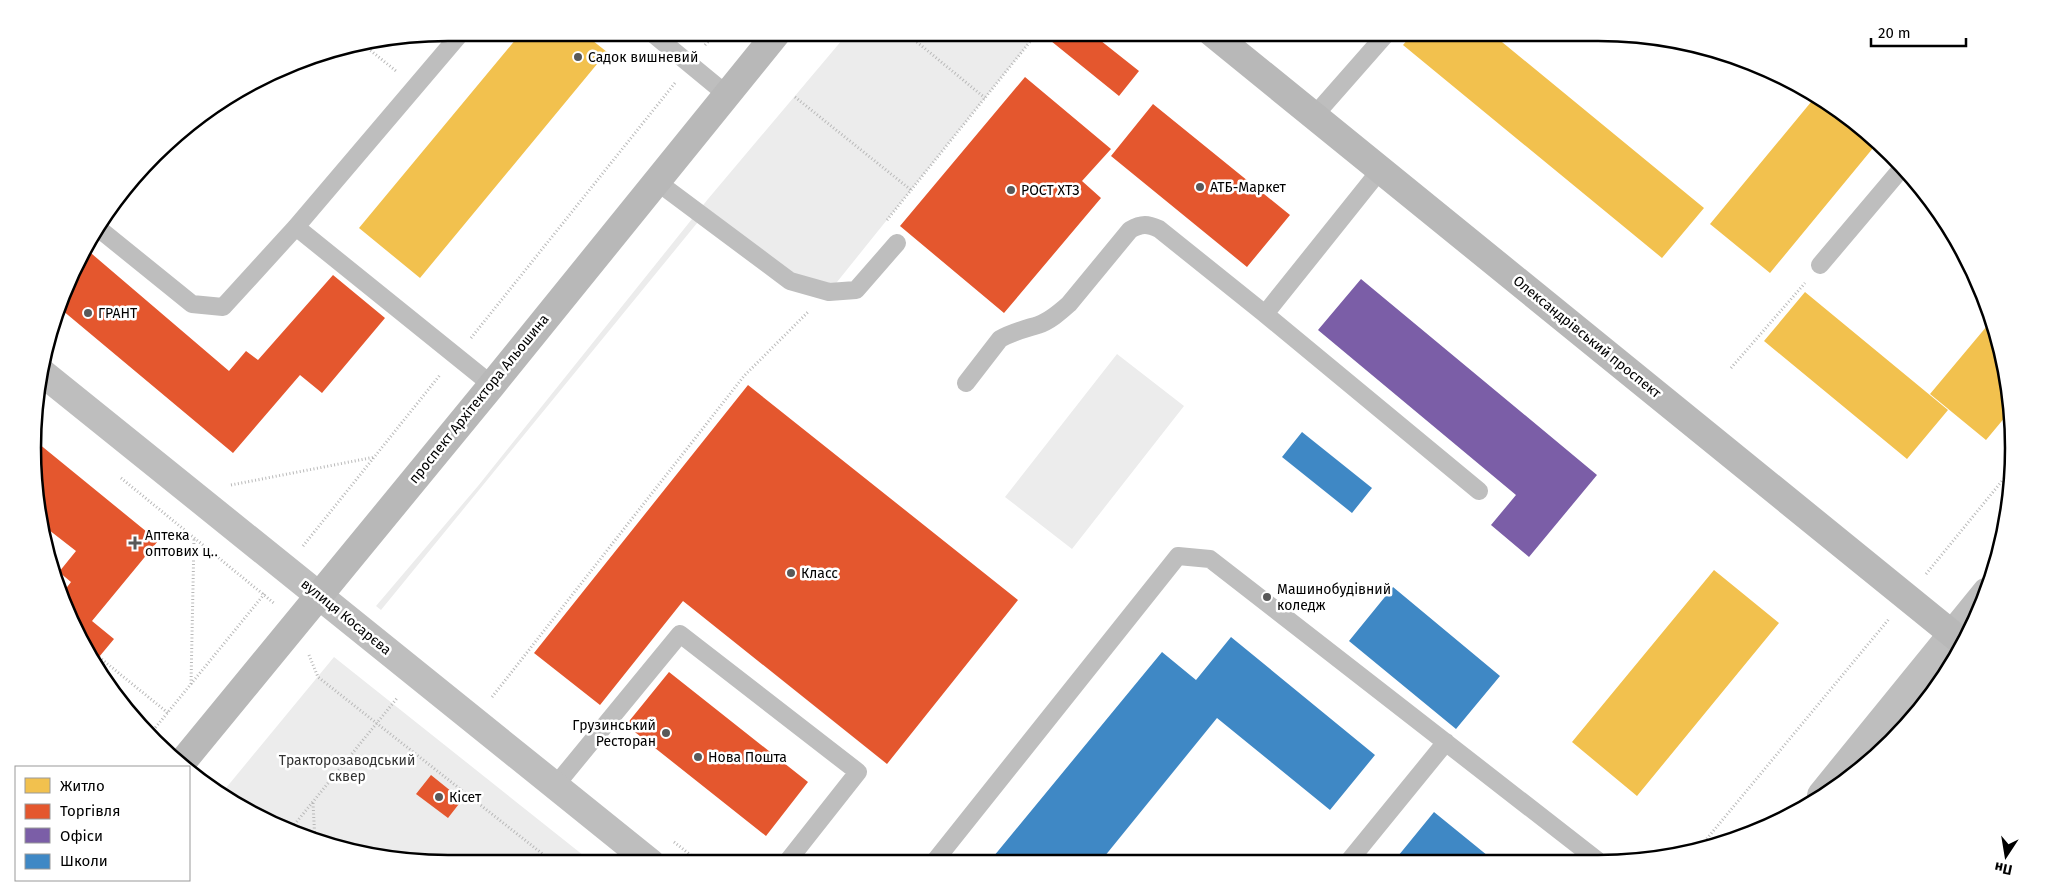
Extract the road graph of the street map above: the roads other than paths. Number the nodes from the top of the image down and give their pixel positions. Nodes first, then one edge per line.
1 (453, 41) edge
2 (663, 41) edge
3 (770, 41) edge
4 (1223, 41) edge
5 (1379, 41) edge
6 (726, 94) junction
7 (1314, 116) junction
8 (1381, 170) junction
9 (1898, 173) edge
10 (656, 181) junction
11 (296, 227) junction
12 (104, 233) edge
13 (897, 243) dead end
14 (1820, 266) road end
15 (1265, 314) junction
16 (48, 377) edge
17 (966, 382) dead end
18 (492, 385) junction
19 (1479, 491) dead end
20 (318, 595) junction
21 (1957, 638) edge
22 (1446, 742) junction
23 (185, 758) edge
24 (1836, 778) edge
25 (555, 786) junction
26 (641, 855) edge
27 (793, 855) edge
28 (940, 855) edge
29 (1354, 855) edge
30 (1591, 855) edge

1 - 11 lane
2 - 6 lane
3 - 6 street, проспект Архітектора Альошина
4 - 7 street, Олександрівський проспект
5 - 7 lane
6 - 10 street, проспект Архітектора Альошина
7 - 8 street, Олександрівський проспект
8 - 15 lane
8 - 21 street, Олександрівський проспект
9 - 14 lane
10 - 13 lane
10 - 18 street, проспект Архітектора Альошина
11 - 12 lane
11 - 18 lane
15 - 17 lane
15 - 19 lane
16 - 20 street, вулиця Косарєва
18 - 20 street, проспект Архітектора Альошина
20 - 23 street, проспект Архітектора Альошина
20 - 25 street, вулиця Косарєва
21 - 24 street
22 - 28 lane
22 - 29 lane
22 - 30 lane
25 - 26 street, вулиця Косарєва
25 - 27 lane

